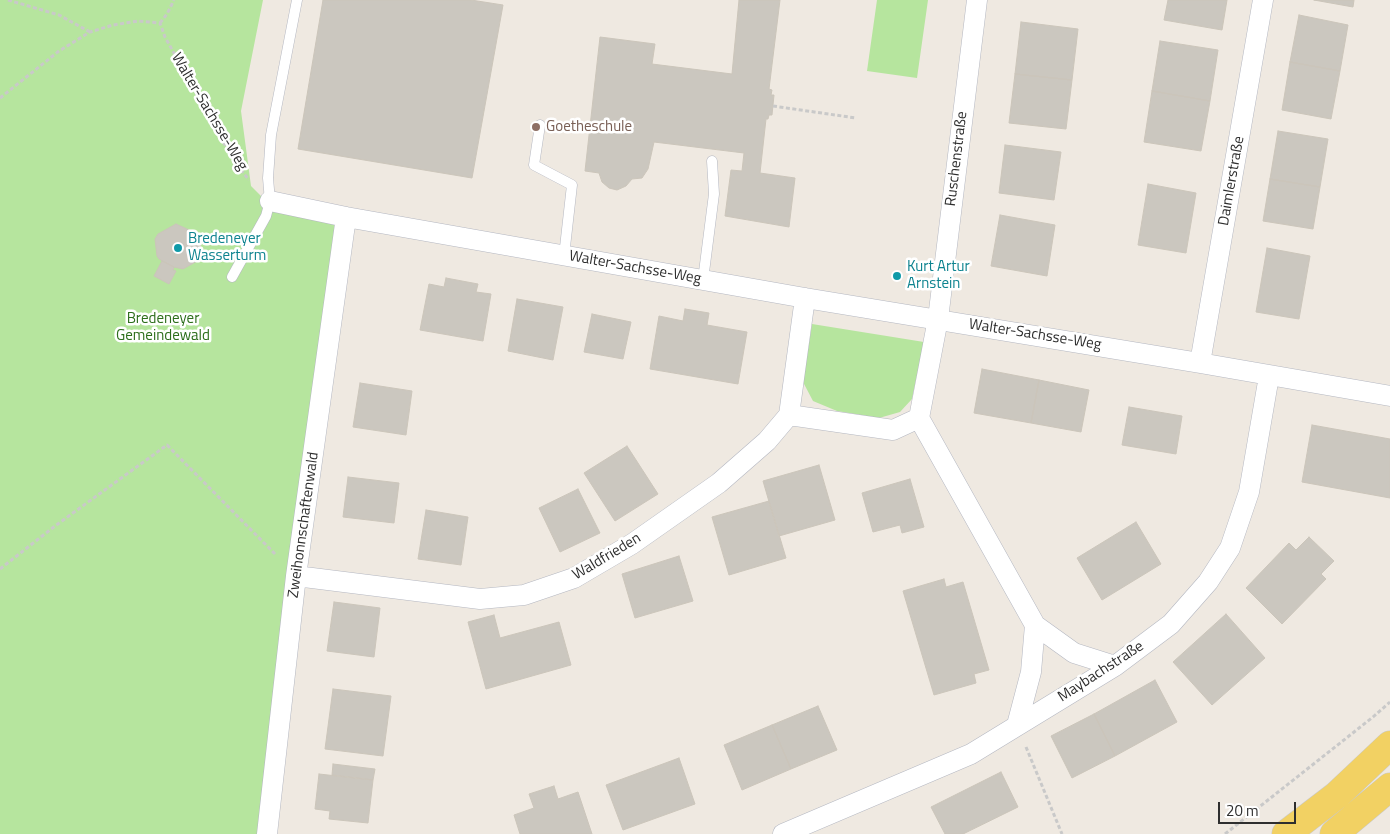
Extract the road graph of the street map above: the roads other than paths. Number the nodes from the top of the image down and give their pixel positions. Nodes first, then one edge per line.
1 (297, 0) edge
2 (977, 0) edge
3 (1264, 0) edge
4 (540, 124) dead end
5 (712, 161) dead end
6 (270, 201) junction
7 (346, 217) junction
8 (564, 256) junction
9 (232, 277) dead end
10 (702, 280) junction
11 (805, 298) junction
12 (938, 319) junction
13 (1200, 363) junction
14 (1269, 376) junction
15 (1390, 396) edge
16 (789, 415) junction
17 (919, 418) junction
18 (296, 576) junction
19 (1035, 625) junction
20 (1115, 666) junction
21 (1017, 725) junction
22 (1390, 745) edge
23 (1390, 787) edge
24 (267, 834) edge
25 (783, 834) edge
26 (1286, 834) edge
27 (1334, 834) edge

1 - 6 lane
2 - 12 street, Ruschenstraße
3 - 13 street, Daimlerstraße
4 - 8 lane
5 - 10 lane
6 - 7 street, Walter-Sachsse-Weg
6 - 9 lane
7 - 8 street, Walter-Sachsse-Weg
7 - 18 street, Zweihonnschaftenwald
8 - 10 street, Walter-Sachsse-Weg
10 - 11 street, Walter-Sachsse-Weg
11 - 12 street, Walter-Sachsse-Weg
11 - 16 street
12 - 13 street, Walter-Sachsse-Weg
12 - 17 street
13 - 14 street, Walter-Sachsse-Weg
14 - 15 street, Walter-Sachsse-Weg
14 - 20 street, Maybachstraße
16 - 17 street
16 - 18 street, Waldfrieden
17 - 19 street
18 - 24 street, Zweihonnschaftenwald
19 - 20 street
19 - 21 street
20 - 21 street, Maybachstraße
21 - 25 street, Maybachstraße
22 - 26 main road
23 - 27 main road

